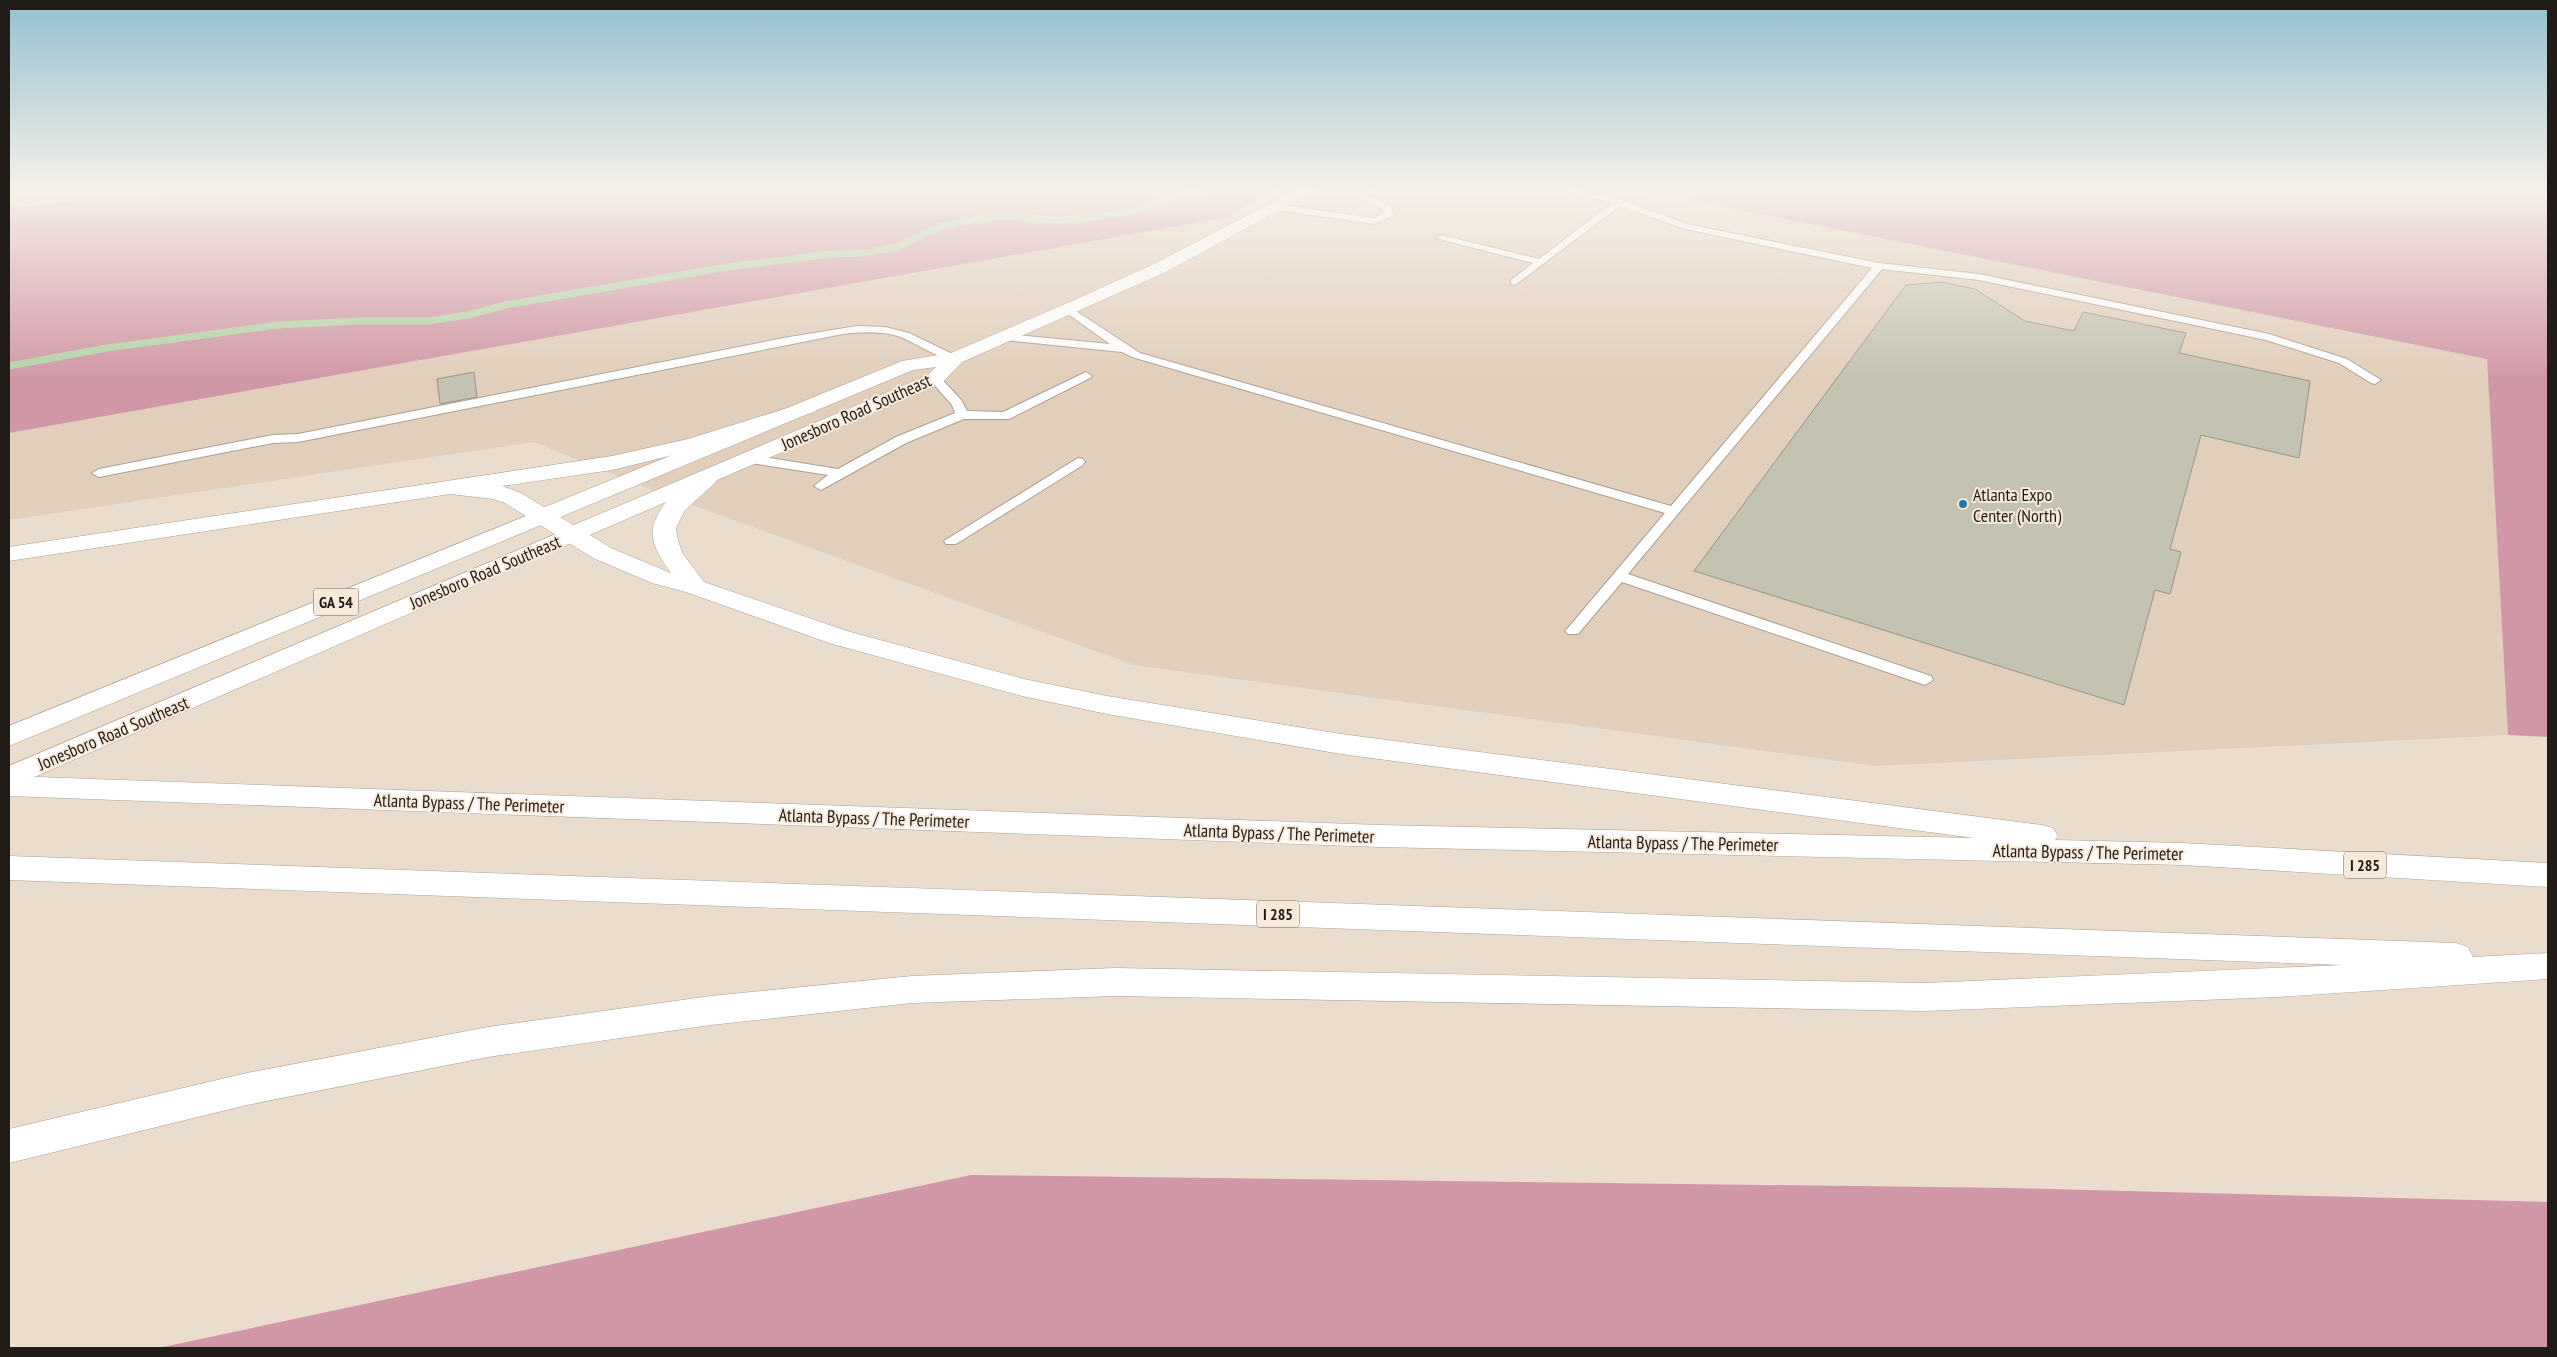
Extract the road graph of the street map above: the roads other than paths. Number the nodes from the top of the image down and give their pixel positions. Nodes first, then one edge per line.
1 (1190, 252) edge
2 (1500, 252) edge
3 (1553, 252) edge
4 (1813, 252) edge
5 (1541, 262) junction
6 (1879, 266) junction
7 (1515, 282) dead end
8 (1066, 309) junction
9 (1005, 337) junction
10 (1124, 349) junction
11 (955, 358) junction
12 (1086, 376) dead end
13 (935, 379) junction
14 (2375, 380) dead end
15 (807, 408) junction
16 (962, 415) junction
17 (751, 459) junction
18 (1078, 462) dead end
19 (99, 473) dead end
20 (840, 473) junction
21 (707, 478) junction
22 (821, 486) dead end
23 (453, 488) junction
24 (1673, 511) junction
25 (543, 516) junction
26 (570, 535) junction
27 (951, 541) dead end
28 (9, 554) edge
29 (1620, 576) junction
30 (695, 587) junction
31 (1573, 630) dead end
32 (1925, 680) dead end
33 (9, 737) edge
34 (9, 778) edge
35 (9, 786) edge
36 (2183, 854) junction
37 (9, 868) edge
38 (2548, 875) edge
39 (2548, 960) edge
40 (2548, 966) edge
41 (9, 1146) edge

1 - 8 main road, Jonesboro Road Southeast / GA 54
2 - 5 lane
3 - 5 lane
4 - 6 lane
5 - 7 lane
6 - 14 lane
6 - 24 lane
8 - 9 main road, Jonesboro Road Southeast / GA 54
8 - 10 lane
9 - 10 lane
9 - 11 main road, Jonesboro Road Southeast / GA 54
10 - 24 lane
11 - 13 main road, Jonesboro Road Southeast / GA 54
11 - 15 main road, Jonesboro Road Southeast / GA 54
11 - 19 lane
12 - 16 lane
13 - 16 lane
13 - 17 main road, Jonesboro Road Southeast / GA 54
15 - 23 main road
15 - 25 main road, Jonesboro Road Southeast / GA 54
16 - 20 lane
17 - 20 lane
17 - 21 main road, Jonesboro Road Southeast / GA 54
18 - 27 lane
20 - 22 lane
21 - 26 main road, Jonesboro Road Southeast / GA 54
21 - 30 main road
23 - 25 main road
23 - 28 main road
24 - 29 lane
25 - 26 main road
25 - 33 main road, Jonesboro Road Southeast / GA 54
26 - 30 main road
26 - 34 main road, Jonesboro Road Southeast / GA 54
29 - 31 lane
29 - 32 lane
30 - 36 main road
35 - 36 main road, Atlanta Bypass / The Perimeter / I 285
36 - 38 main road, Atlanta Bypass / The Perimeter / I 285
37 - 39 main road, I 285
40 - 41 main road

